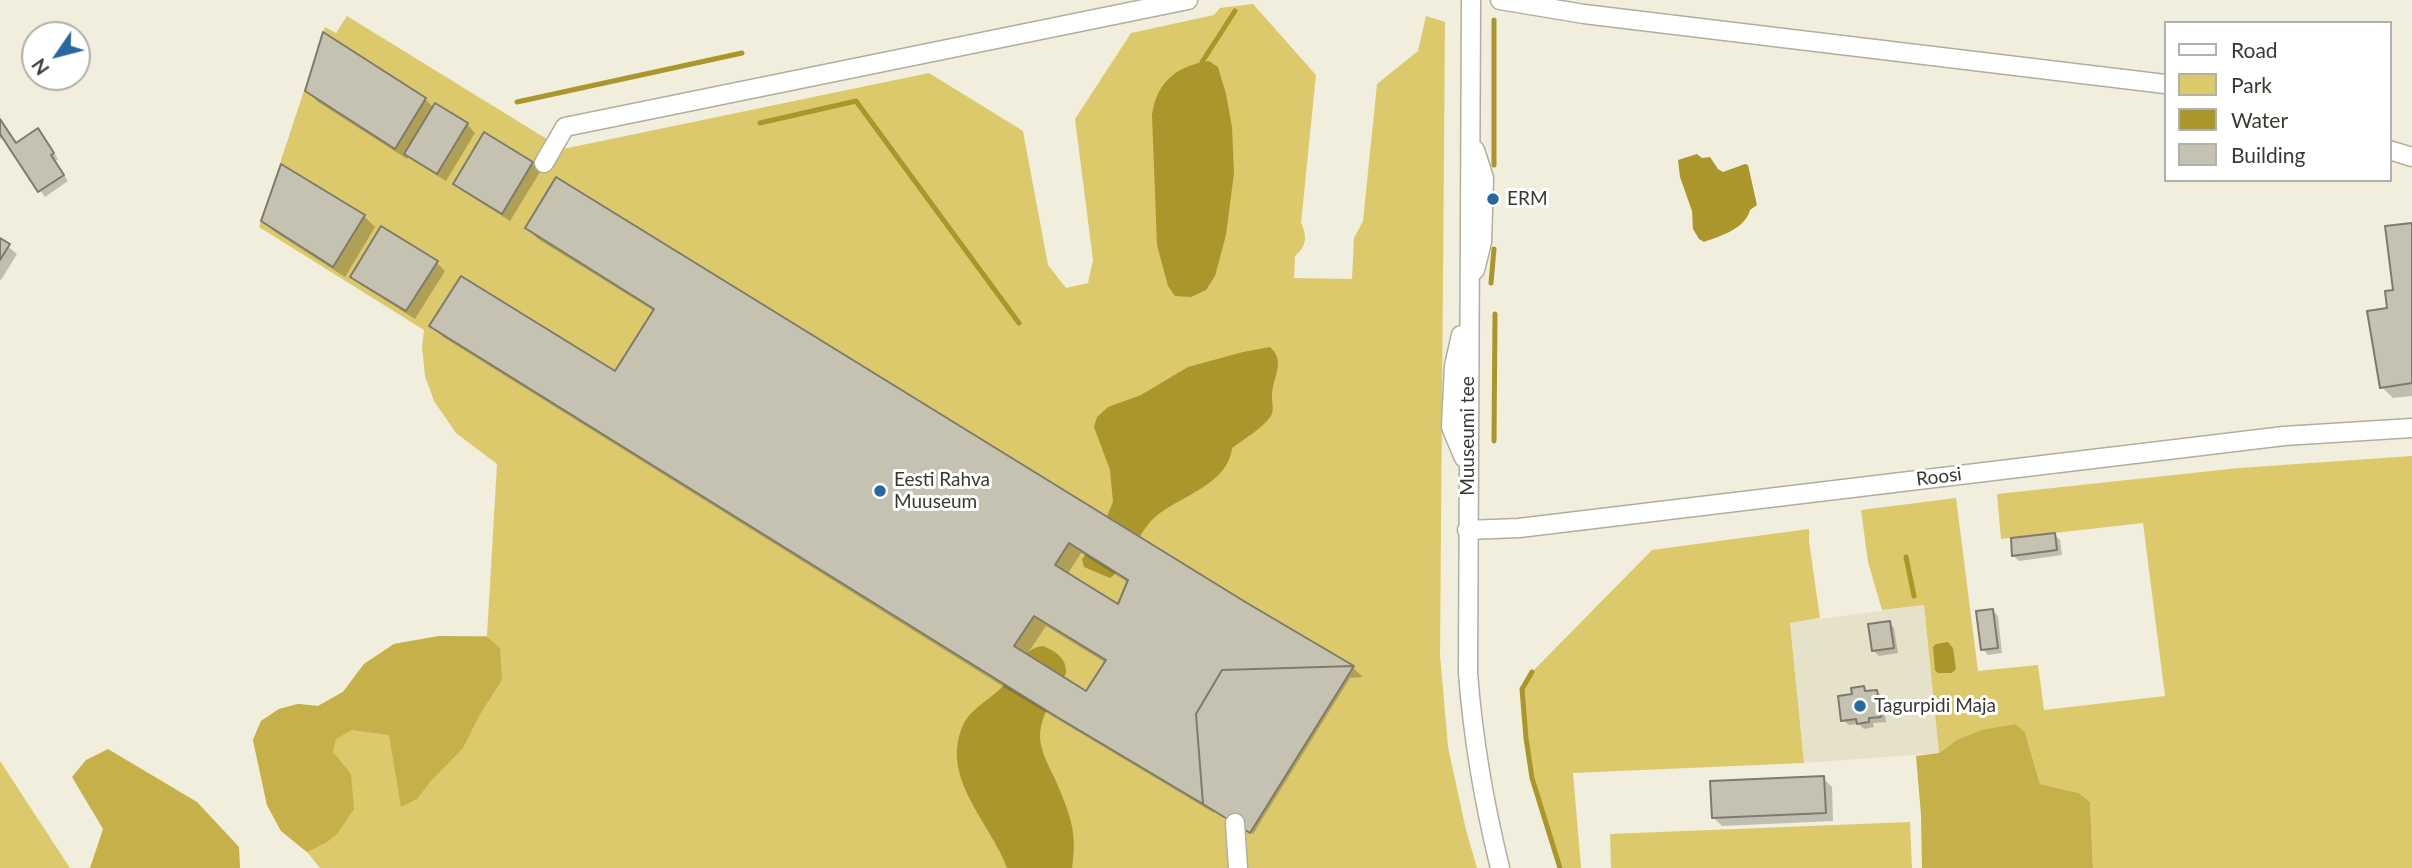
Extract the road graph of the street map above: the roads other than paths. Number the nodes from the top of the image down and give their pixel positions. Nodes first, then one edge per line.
1 (1188, 0) edge
2 (1471, 0) edge
3 (1500, 0) edge
4 (2164, 84) edge
5 (2391, 151) edge
6 (2412, 157) edge
7 (544, 163) dead end
8 (2412, 428) edge
9 (1467, 530) junction
10 (1235, 824) dead end
11 (1238, 868) edge
12 (1500, 868) edge

1 - 7 street
2 - 9 street, Muuseumi tee
3 - 4 street
5 - 6 street
8 - 9 street, Roosi
9 - 12 street, Muuseumi tee
10 - 11 street

